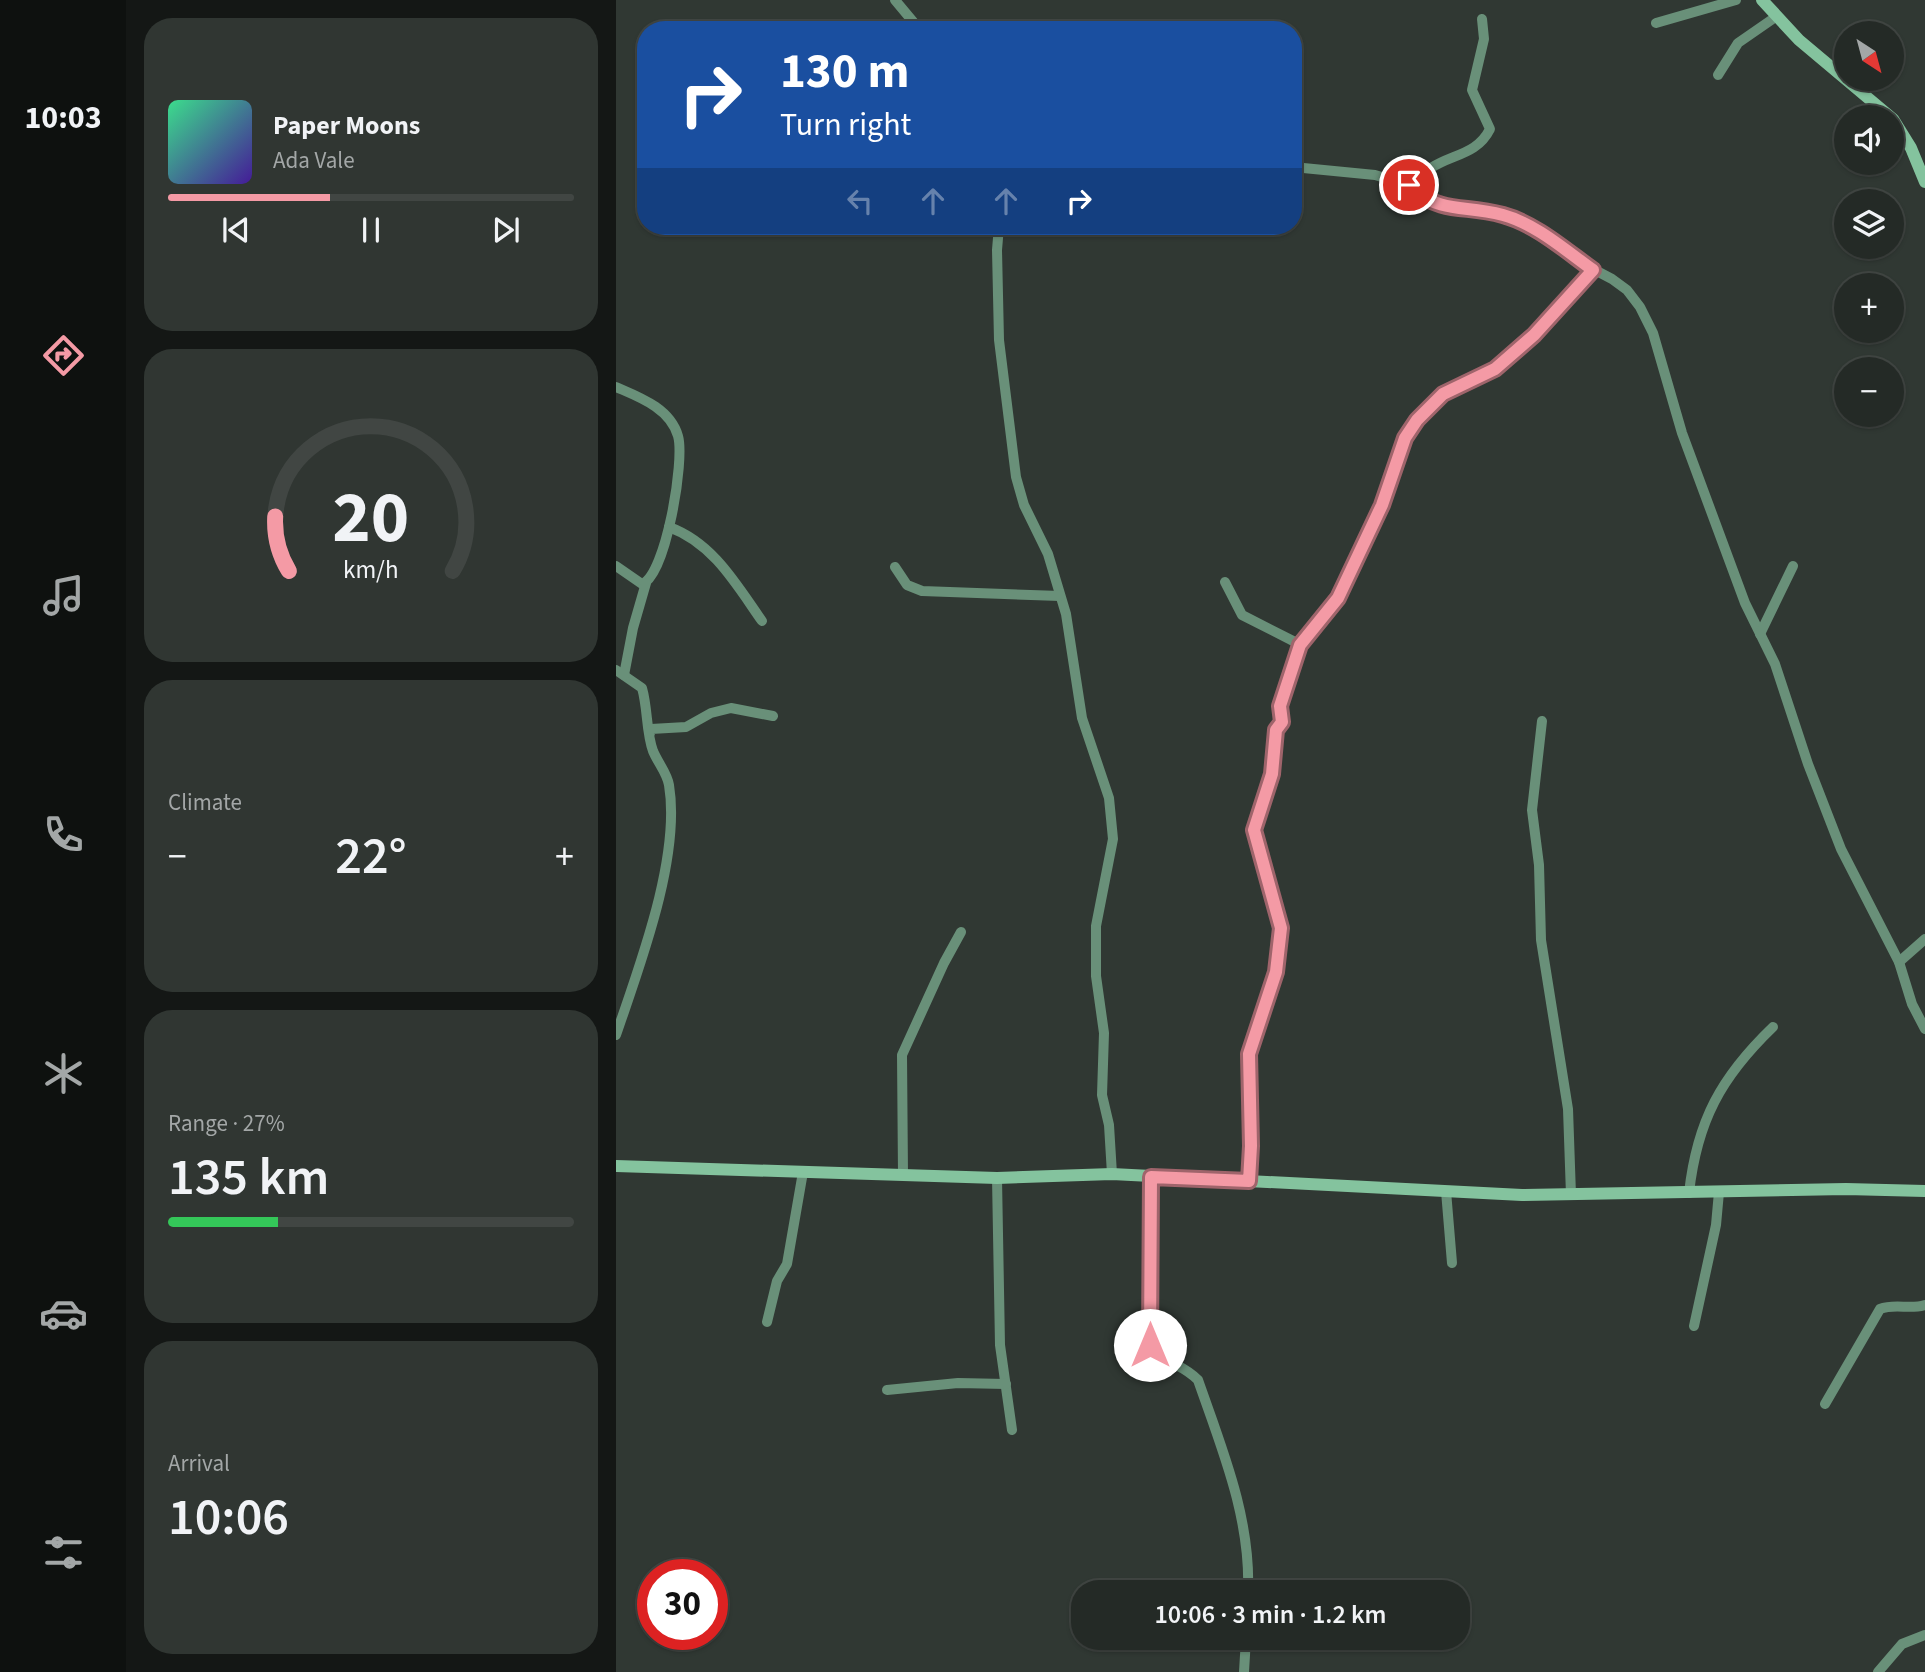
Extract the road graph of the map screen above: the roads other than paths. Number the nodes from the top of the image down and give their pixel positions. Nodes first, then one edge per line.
1 (895, 0) edge
2 (1736, 0) edge
3 (1762, 0) edge
4 (1777, 16) junction
5 (1482, 19) dead end
6 (912, 21) edge
7 (1656, 23) dead end
8 (1718, 75) dead end
9 (1302, 168) edge
10 (1925, 182) edge
11 (1409, 185) junction
12 (999, 235) edge
13 (1593, 270) junction
14 (616, 387) edge
15 (669, 527) junction
16 (616, 566) edge
17 (1793, 566) dead end
18 (895, 567) dead end
19 (1225, 582) dead end
20 (646, 583) junction
21 (1060, 596) junction
22 (762, 621) dead end
23 (1760, 634) junction
24 (1300, 645) junction
25 (620, 672) edge
26 (773, 716) dead end
27 (1542, 721) dead end
28 (650, 733) junction
29 (961, 932) dead end
30 (1925, 939) edge
31 (1899, 962) junction
32 (1773, 1027) dead end
33 (1925, 1029) edge
34 (616, 1035) edge
35 (616, 1166) edge
36 (803, 1172) junction
37 (1112, 1174) junction
38 (903, 1175) junction
39 (1151, 1177) junction
40 (997, 1178) junction
41 (1249, 1181) junction
42 (1446, 1191) junction
43 (1925, 1191) edge
44 (1719, 1192) junction
45 (1689, 1193) junction
46 (1571, 1195) junction
47 (1452, 1263) dead end
48 (1925, 1305) edge
49 (767, 1322) dead end
50 (1694, 1326) dead end
51 (1006, 1384) junction
52 (887, 1390) dead end
53 (1825, 1404) dead end
54 (1012, 1430) dead end
55 (1247, 1580) edge
56 (1925, 1635) edge
57 (1245, 1650) edge
58 (1244, 1672) edge
59 (1878, 1672) edge

1 - 6 street
2 - 7 street
3 - 4 main road
4 - 8 street
4 - 10 main road
5 - 11 street
9 - 11 street
11 - 13 street
12 - 21 street
13 - 23 street
13 - 24 street
14 - 15 street
15 - 20 street
15 - 22 street
16 - 20 street
17 - 23 street
18 - 21 street
19 - 24 street
20 - 25 street
21 - 37 street
23 - 31 street
24 - 41 street
25 - 28 street
26 - 28 street
27 - 46 street
28 - 34 street
29 - 38 street
30 - 31 street
31 - 33 street
32 - 45 street
35 - 36 main road
36 - 38 main road
36 - 49 street
37 - 39 main road
37 - 40 main road
38 - 40 main road
39 - 41 main road
39 - 55 street
40 - 51 street
41 - 42 main road
42 - 46 main road
42 - 47 street
43 - 44 main road
44 - 45 main road
44 - 50 street
45 - 46 main road
48 - 53 street
51 - 52 street
51 - 54 street
56 - 59 street
57 - 58 street

